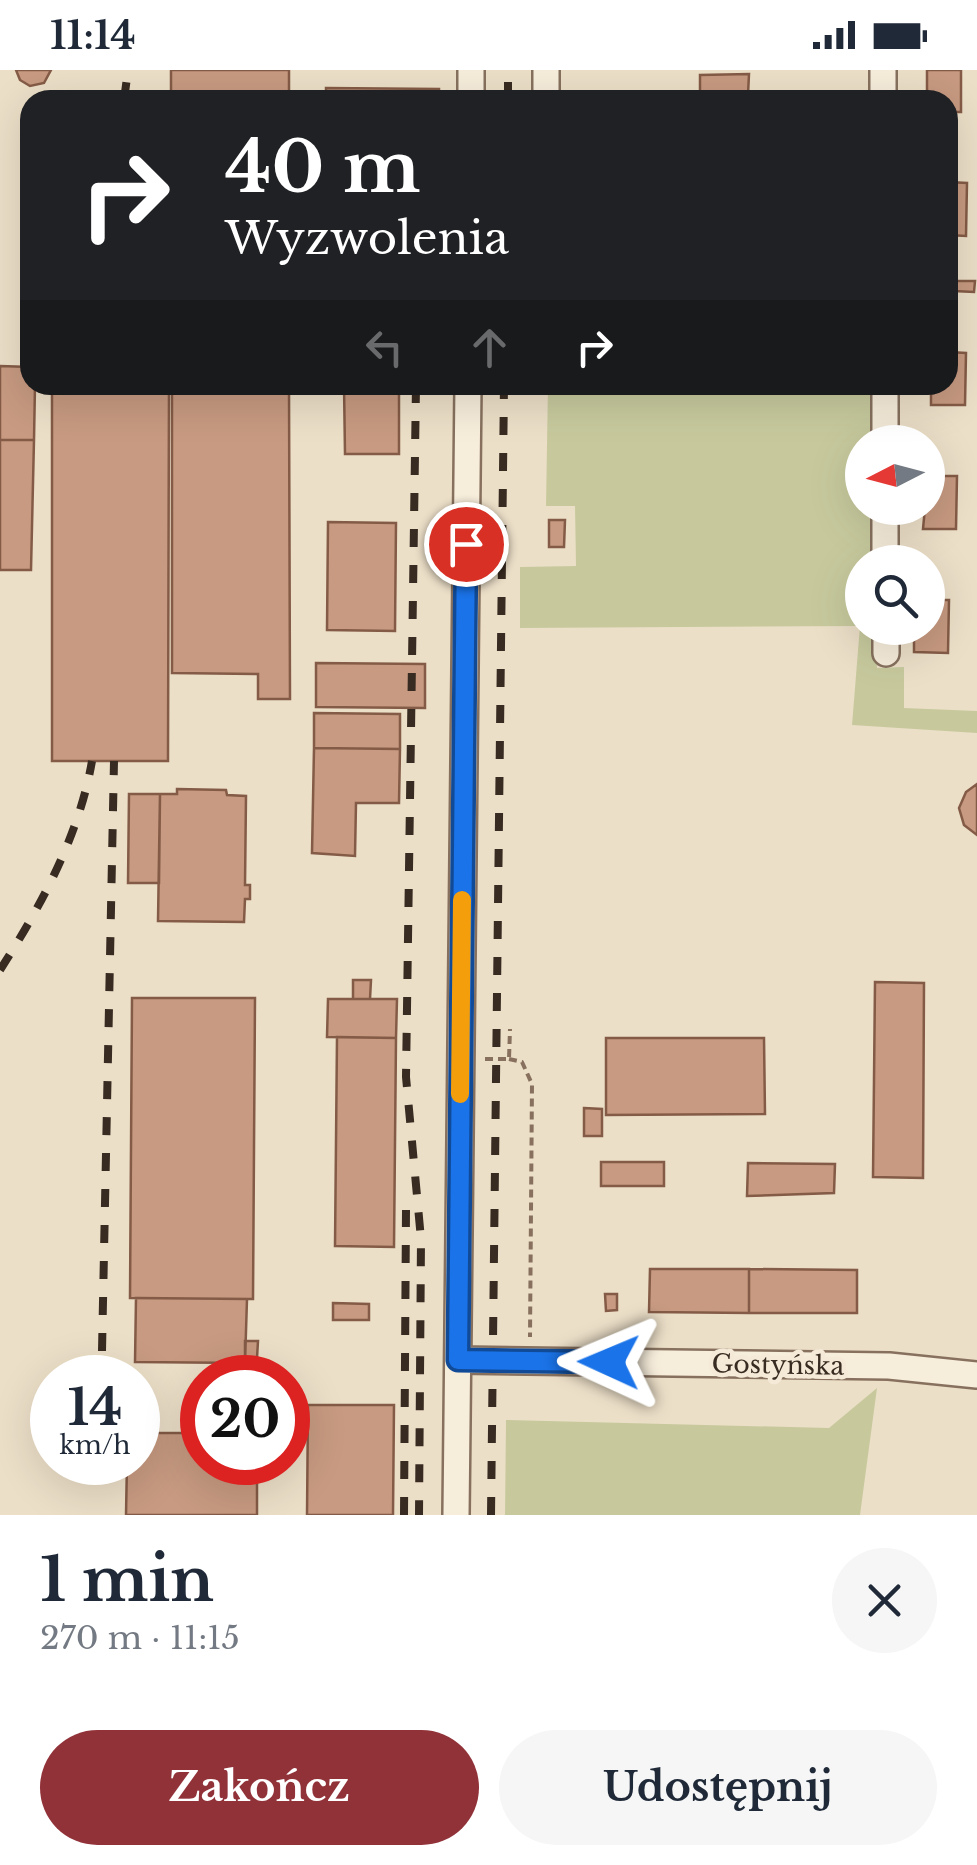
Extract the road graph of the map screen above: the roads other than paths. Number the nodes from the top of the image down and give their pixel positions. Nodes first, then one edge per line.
1 (468, 395) edge
2 (885, 395) edge
3 (885, 425) edge
4 (458, 1360) junction
5 (977, 1375) edge
6 (456, 1515) edge

1 - 4 street
2 - 3 street
4 - 5 street, Gostyńska
4 - 6 street

